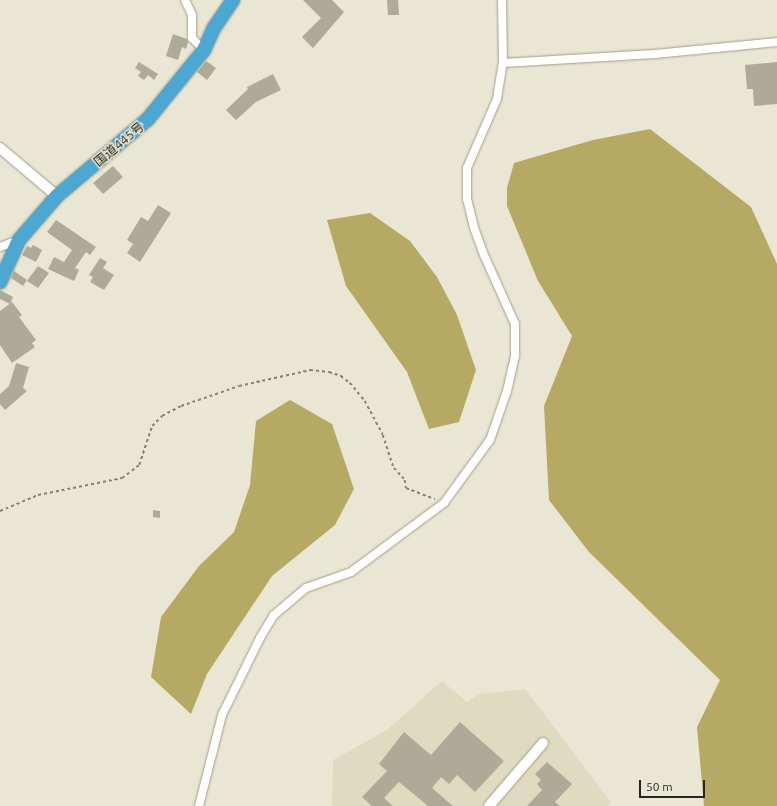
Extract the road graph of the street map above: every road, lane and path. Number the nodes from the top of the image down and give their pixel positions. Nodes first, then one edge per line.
1 (185, 0) edge
2 (233, 0) edge
3 (502, 0) edge
4 (777, 42) edge
5 (204, 50) junction
6 (503, 63) junction
7 (0, 148) edge
8 (57, 196) junction
9 (19, 240) junction
10 (0, 247) edge
11 (0, 282) edge
12 (444, 503) junction
13 (0, 511) edge
14 (543, 743) dead end
15 (199, 806) edge
16 (489, 806) edge

1 - 5 street
2 - 5 highway, 国道445号
3 - 6 street
4 - 6 street
5 - 8 highway, 国道445号
6 - 12 street
7 - 8 street
8 - 9 highway, 国道445号
9 - 10 street
9 - 11 highway, 国道445号
12 - 13 path
12 - 15 street
14 - 16 street

